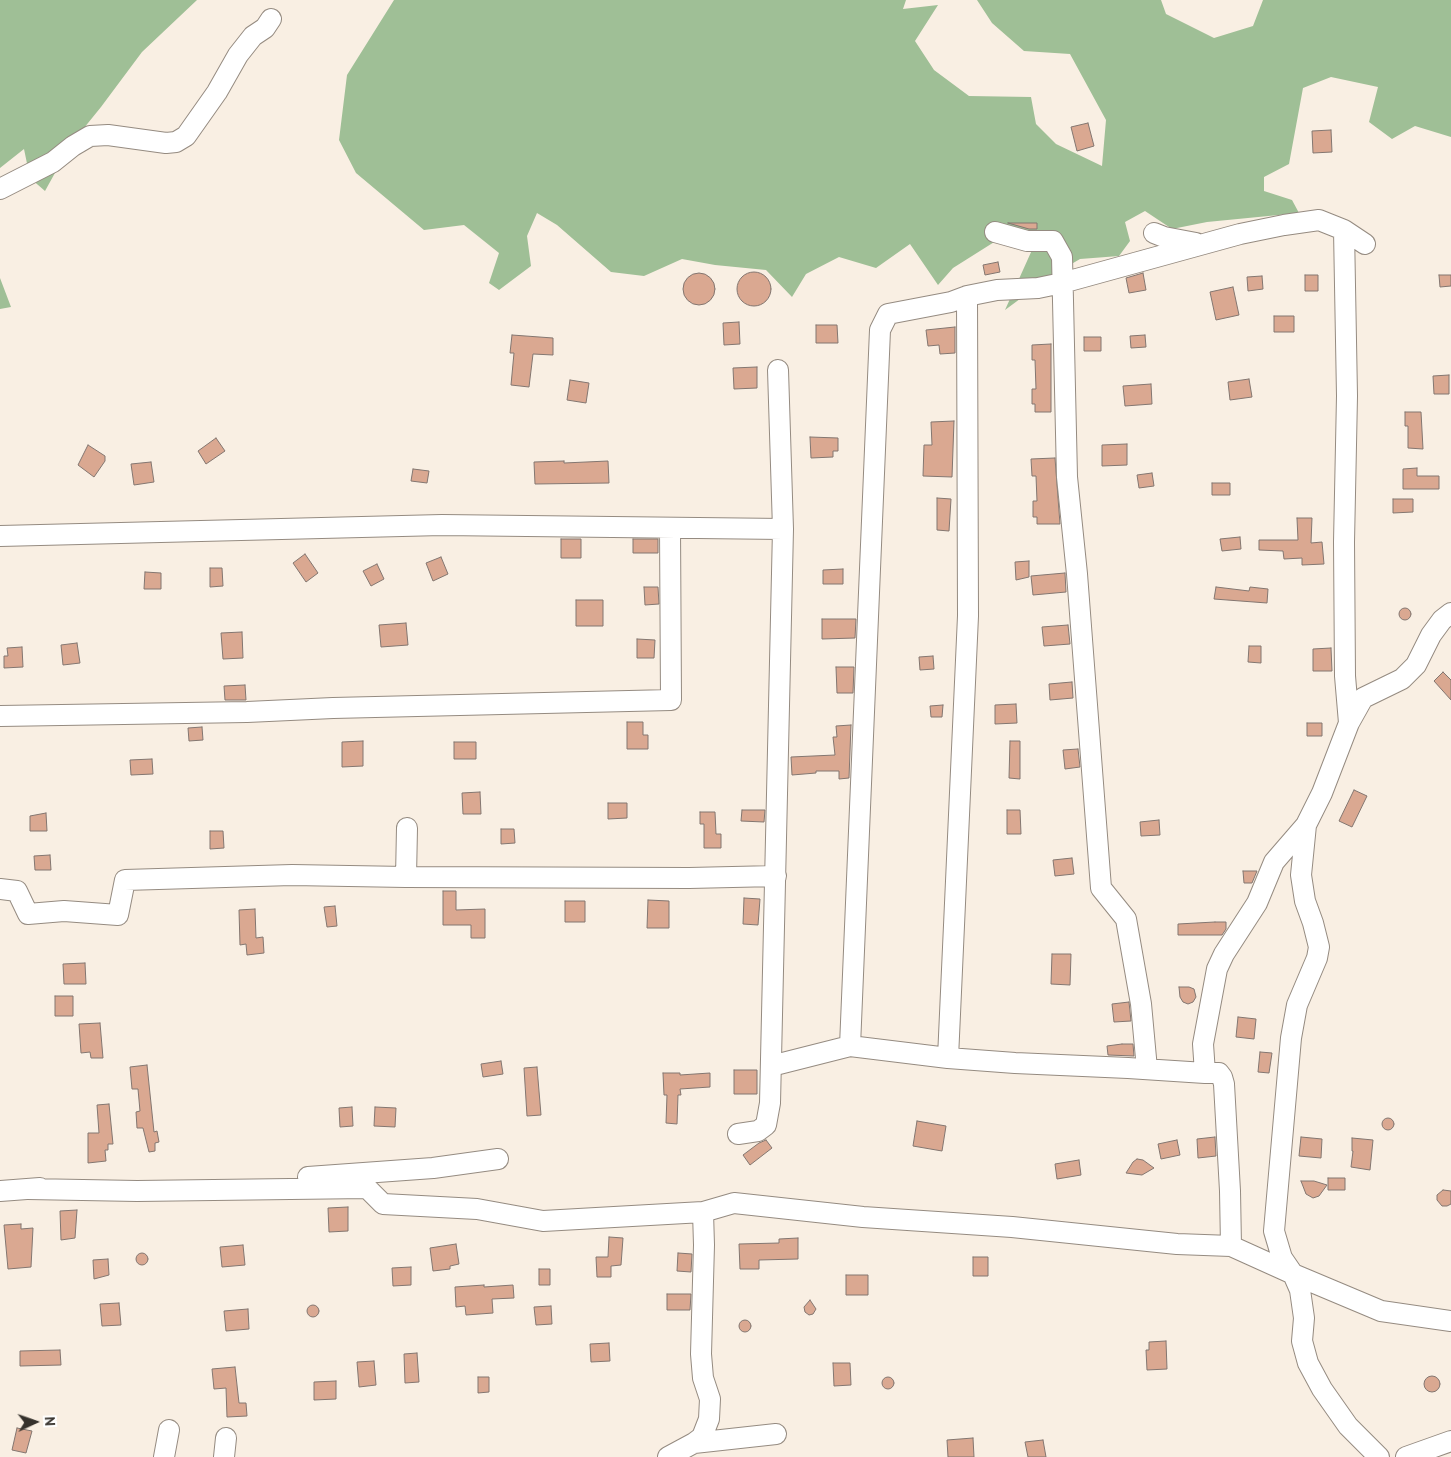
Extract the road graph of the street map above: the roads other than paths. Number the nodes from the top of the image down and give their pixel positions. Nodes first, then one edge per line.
1 (271, 19) dead end
2 (0, 189) edge
3 (1344, 230) junction
4 (995, 232) dead end
5 (1154, 233) dead end
6 (1203, 244) junction
7 (1365, 244) dead end
8 (1062, 283) junction
9 (967, 296) junction
10 (778, 370) dead end
11 (670, 528) junction
12 (783, 529) junction
13 (0, 536) edge
14 (1451, 613) edge
15 (0, 716) edge
16 (1349, 723) junction
17 (1306, 825) junction
18 (407, 828) dead end
19 (776, 876) junction
20 (406, 877) junction
21 (0, 889) edge
22 (850, 1046) junction
23 (948, 1058) junction
24 (771, 1066) junction
25 (1147, 1069) junction
26 (1205, 1073) junction
27 (738, 1134) dead end
28 (498, 1160) dead end
29 (28, 1189) junction
30 (0, 1191) edge
31 (703, 1212) junction
32 (1231, 1246) junction
33 (1293, 1274) junction
34 (1451, 1321) edge
35 (169, 1430) dead end
36 (776, 1434) dead end
37 (1451, 1441) edge
38 (694, 1443) junction
39 (164, 1457) edge
40 (668, 1457) edge
41 (1378, 1457) edge
42 (1406, 1457) edge

1 - 2 street
3 - 6 street
3 - 7 street
3 - 16 street
4 - 8 street
5 - 6 street
6 - 8 street
8 - 9 street
8 - 25 street
9 - 22 street
9 - 23 street
10 - 12 street
11 - 12 street
11 - 13 street
11 - 15 street
12 - 19 street
14 - 16 street
16 - 17 street
17 - 26 street
17 - 33 street
18 - 20 street
19 - 20 street
19 - 24 street
20 - 21 street
22 - 23 street
22 - 24 street
23 - 25 street
24 - 27 street
25 - 26 street
26 - 32 street
28 - 29 street
29 - 30 street
29 - 31 street
31 - 32 street
31 - 38 street
32 - 33 street
33 - 34 street
33 - 41 street
35 - 39 street
36 - 38 street
37 - 42 street
38 - 40 street

